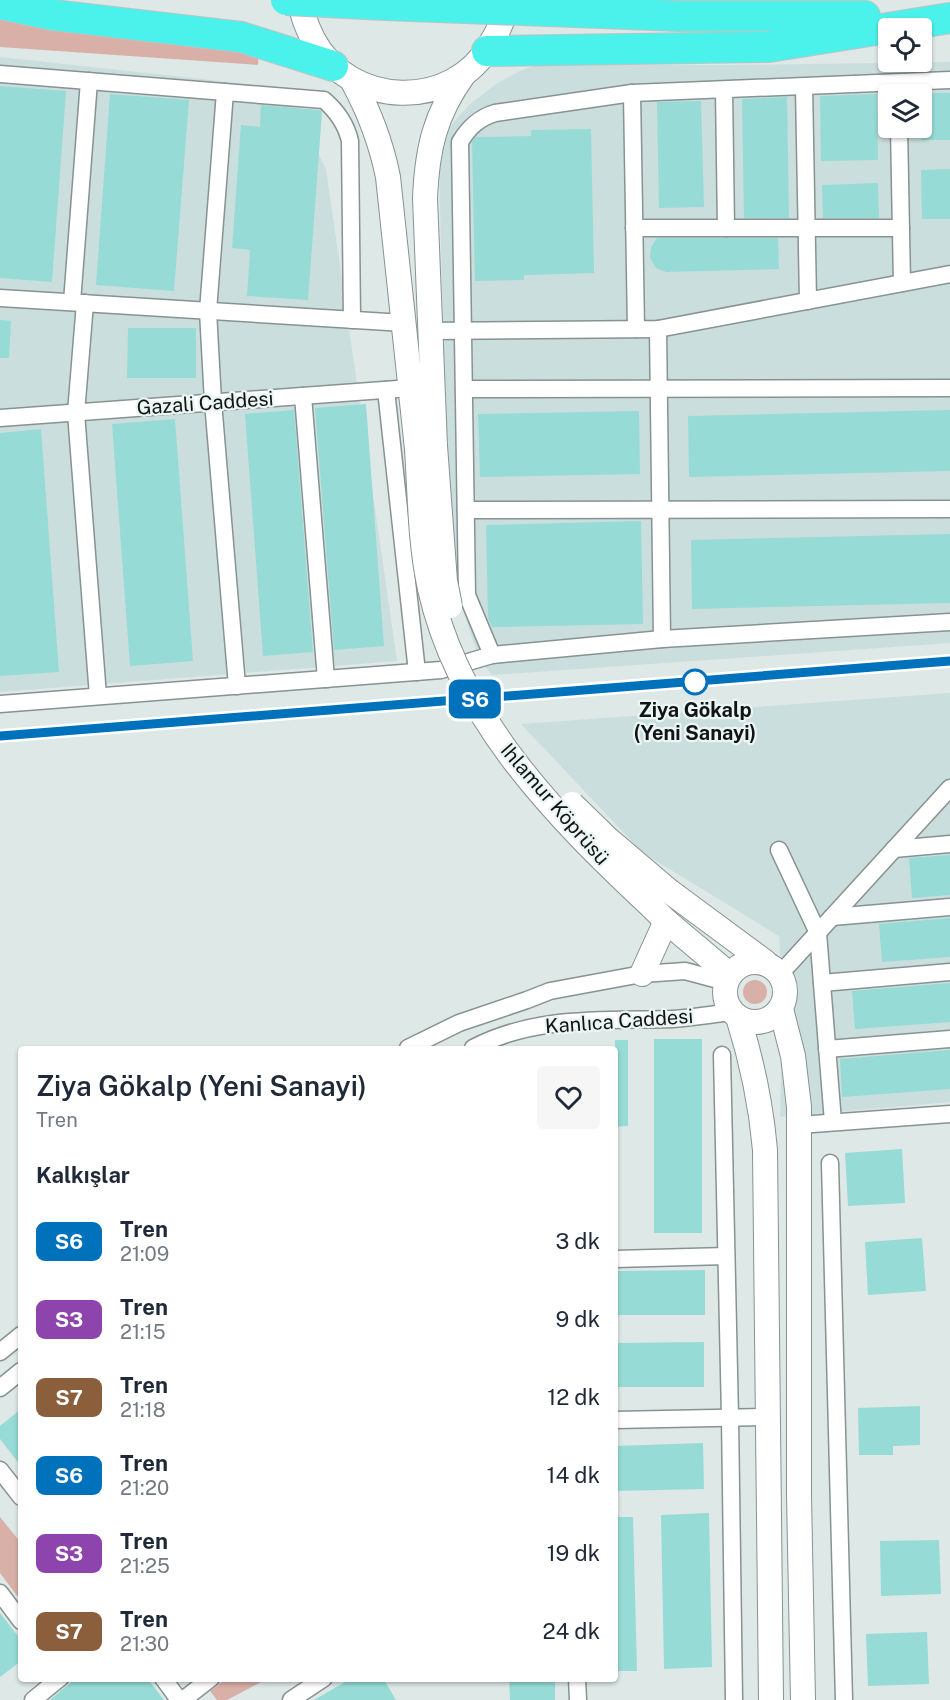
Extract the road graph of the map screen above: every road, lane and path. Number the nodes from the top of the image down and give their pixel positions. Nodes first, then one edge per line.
1 (286, 0) edge
2 (301, 0) edge
3 (506, 0) edge
4 (0, 4) edge
5 (950, 17) edge
6 (487, 51) junction
7 (464, 74) junction
8 (0, 75) edge
9 (950, 80) edge
10 (88, 81) junction
11 (349, 82) junction
12 (924, 84) edge
13 (804, 87) junction
14 (878, 88) edge
15 (724, 90) junction
16 (225, 92) junction
17 (632, 93) junction
18 (343, 121) junction
19 (899, 138) edge
20 (634, 228) junction
21 (726, 228) junction
22 (806, 228) junction
23 (901, 228) junction
24 (950, 274) edge
25 (902, 283) junction
26 (0, 298) edge
27 (807, 301) junction
28 (78, 303) junction
29 (208, 311) junction
30 (352, 320) junction
31 (404, 322) junction
32 (636, 329) junction
33 (658, 329) junction
34 (430, 331) junction
35 (463, 331) junction
36 (411, 388) junction
37 (659, 388) junction
38 (950, 388) edge
39 (464, 389) junction
40 (386, 390) junction
41 (303, 396) junction
42 (213, 402) junction
43 (76, 412) junction
44 (0, 418) edge
45 (426, 447) junction
46 (950, 509) edge
47 (466, 510) junction
48 (661, 510) junction
49 (950, 622) edge
50 (662, 639) junction
51 (492, 655) junction
52 (417, 672) junction
53 (326, 679) junction
54 (237, 686) junction
55 (98, 696) junction
56 (0, 704) edge
57 (950, 788) edge
58 (950, 844) edge
59 (894, 849) junction
60 (779, 850) dead end
61 (662, 906) junction
62 (950, 907) edge
63 (832, 917) junction
64 (818, 933) junction
65 (773, 968) junction
66 (950, 972) edge
67 (642, 974) junction
68 (728, 978) junction
69 (822, 983) junction
70 (781, 1009) junction
71 (735, 1015) junction
72 (950, 1039) edge
73 (412, 1046) edge
74 (478, 1046) edge
75 (827, 1049) junction
76 (722, 1055) dead end
77 (950, 1114) edge
78 (833, 1122) junction
79 (799, 1125) junction
80 (830, 1163) dead end
81 (726, 1256) junction
82 (618, 1259) edge
83 (18, 1337) edge
84 (0, 1352) edge
85 (18, 1373) edge
86 (0, 1388) edge
87 (768, 1416) junction
88 (730, 1417) junction
89 (618, 1420) edge
90 (0, 1470) edge
91 (18, 1493) edge
92 (0, 1593) edge
93 (18, 1617) edge
94 (55, 1682) edge
95 (166, 1682) edge
96 (206, 1682) edge
97 (318, 1682) edge
98 (577, 1682) edge
99 (33, 1700) edge
100 (181, 1700) edge
101 (291, 1700) edge
102 (578, 1700) edge
103 (734, 1700) edge
104 (771, 1700) edge
105 (803, 1700) edge
106 (844, 1700) edge

1 - 5 highway, bridge
2 - 11 street
3 - 6 street
4 - 11 highway
5 - 6 highway
6 - 7 street
7 - 11 street
7 - 34 street
8 - 10 street
9 - 12 street
10 - 16 street
10 - 28 street
11 - 18 street
11 - 31 street
13 - 14 street
13 - 15 street
13 - 22 street
15 - 17 street
15 - 21 street
16 - 18 street
16 - 29 street
17 - 20 street
17 - 35 street
18 - 30 street
19 - 23 street
20 - 21 street
20 - 32 street
21 - 22 street
22 - 23 street
22 - 27 street
23 - 25 street
24 - 25 street
25 - 27 street
26 - 28 street
27 - 33 street
28 - 29 street
28 - 43 street
29 - 30 street
29 - 42 street
30 - 31 street
31 - 36 street
32 - 33 street
32 - 35 street
33 - 37 street
34 - 35 street
34 - 45 street
35 - 39 street
36 - 40 street, Gazali Caddesi
36 - 45 street
37 - 38 street
37 - 39 street
37 - 48 street
39 - 47 street
40 - 41 street, Gazali Caddesi
40 - 52 street
41 - 42 street, Gazali Caddesi
41 - 53 street
42 - 43 street, Gazali Caddesi
42 - 54 street
43 - 44 street, Gazali Caddesi
43 - 55 street
45 - 61 street, Ihlamur Köprüsü, bridge
46 - 48 street
47 - 48 street
47 - 51 street
48 - 50 street
49 - 50 street
50 - 51 street
51 - 52 street
52 - 53 street
53 - 54 street
54 - 55 street
55 - 56 street
57 - 59 street
58 - 59 street
59 - 63 street
60 - 64 street
61 - 65 street
61 - 67 street
61 - 68 street
62 - 63 street
63 - 64 street
64 - 65 street
64 - 69 street
65 - 68 street
65 - 70 street
66 - 69 street
67 - 68 street, Kanlıca Caddesi
67 - 73 street, Kanlıca Caddesi
68 - 71 street
69 - 75 street
70 - 71 street
70 - 79 street
71 - 74 street, Kanlıca Caddesi
71 - 87 street
72 - 75 street
75 - 78 street
76 - 81 street
77 - 78 street
78 - 79 street
79 - 105 street
80 - 106 street
81 - 82 street
81 - 88 street
83 - 84 street
85 - 86 street
87 - 88 street
87 - 104 street
88 - 89 street
88 - 103 street
90 - 91 street
92 - 93 street
94 - 99 street
95 - 100 street
96 - 100 street
97 - 101 street
98 - 102 street

